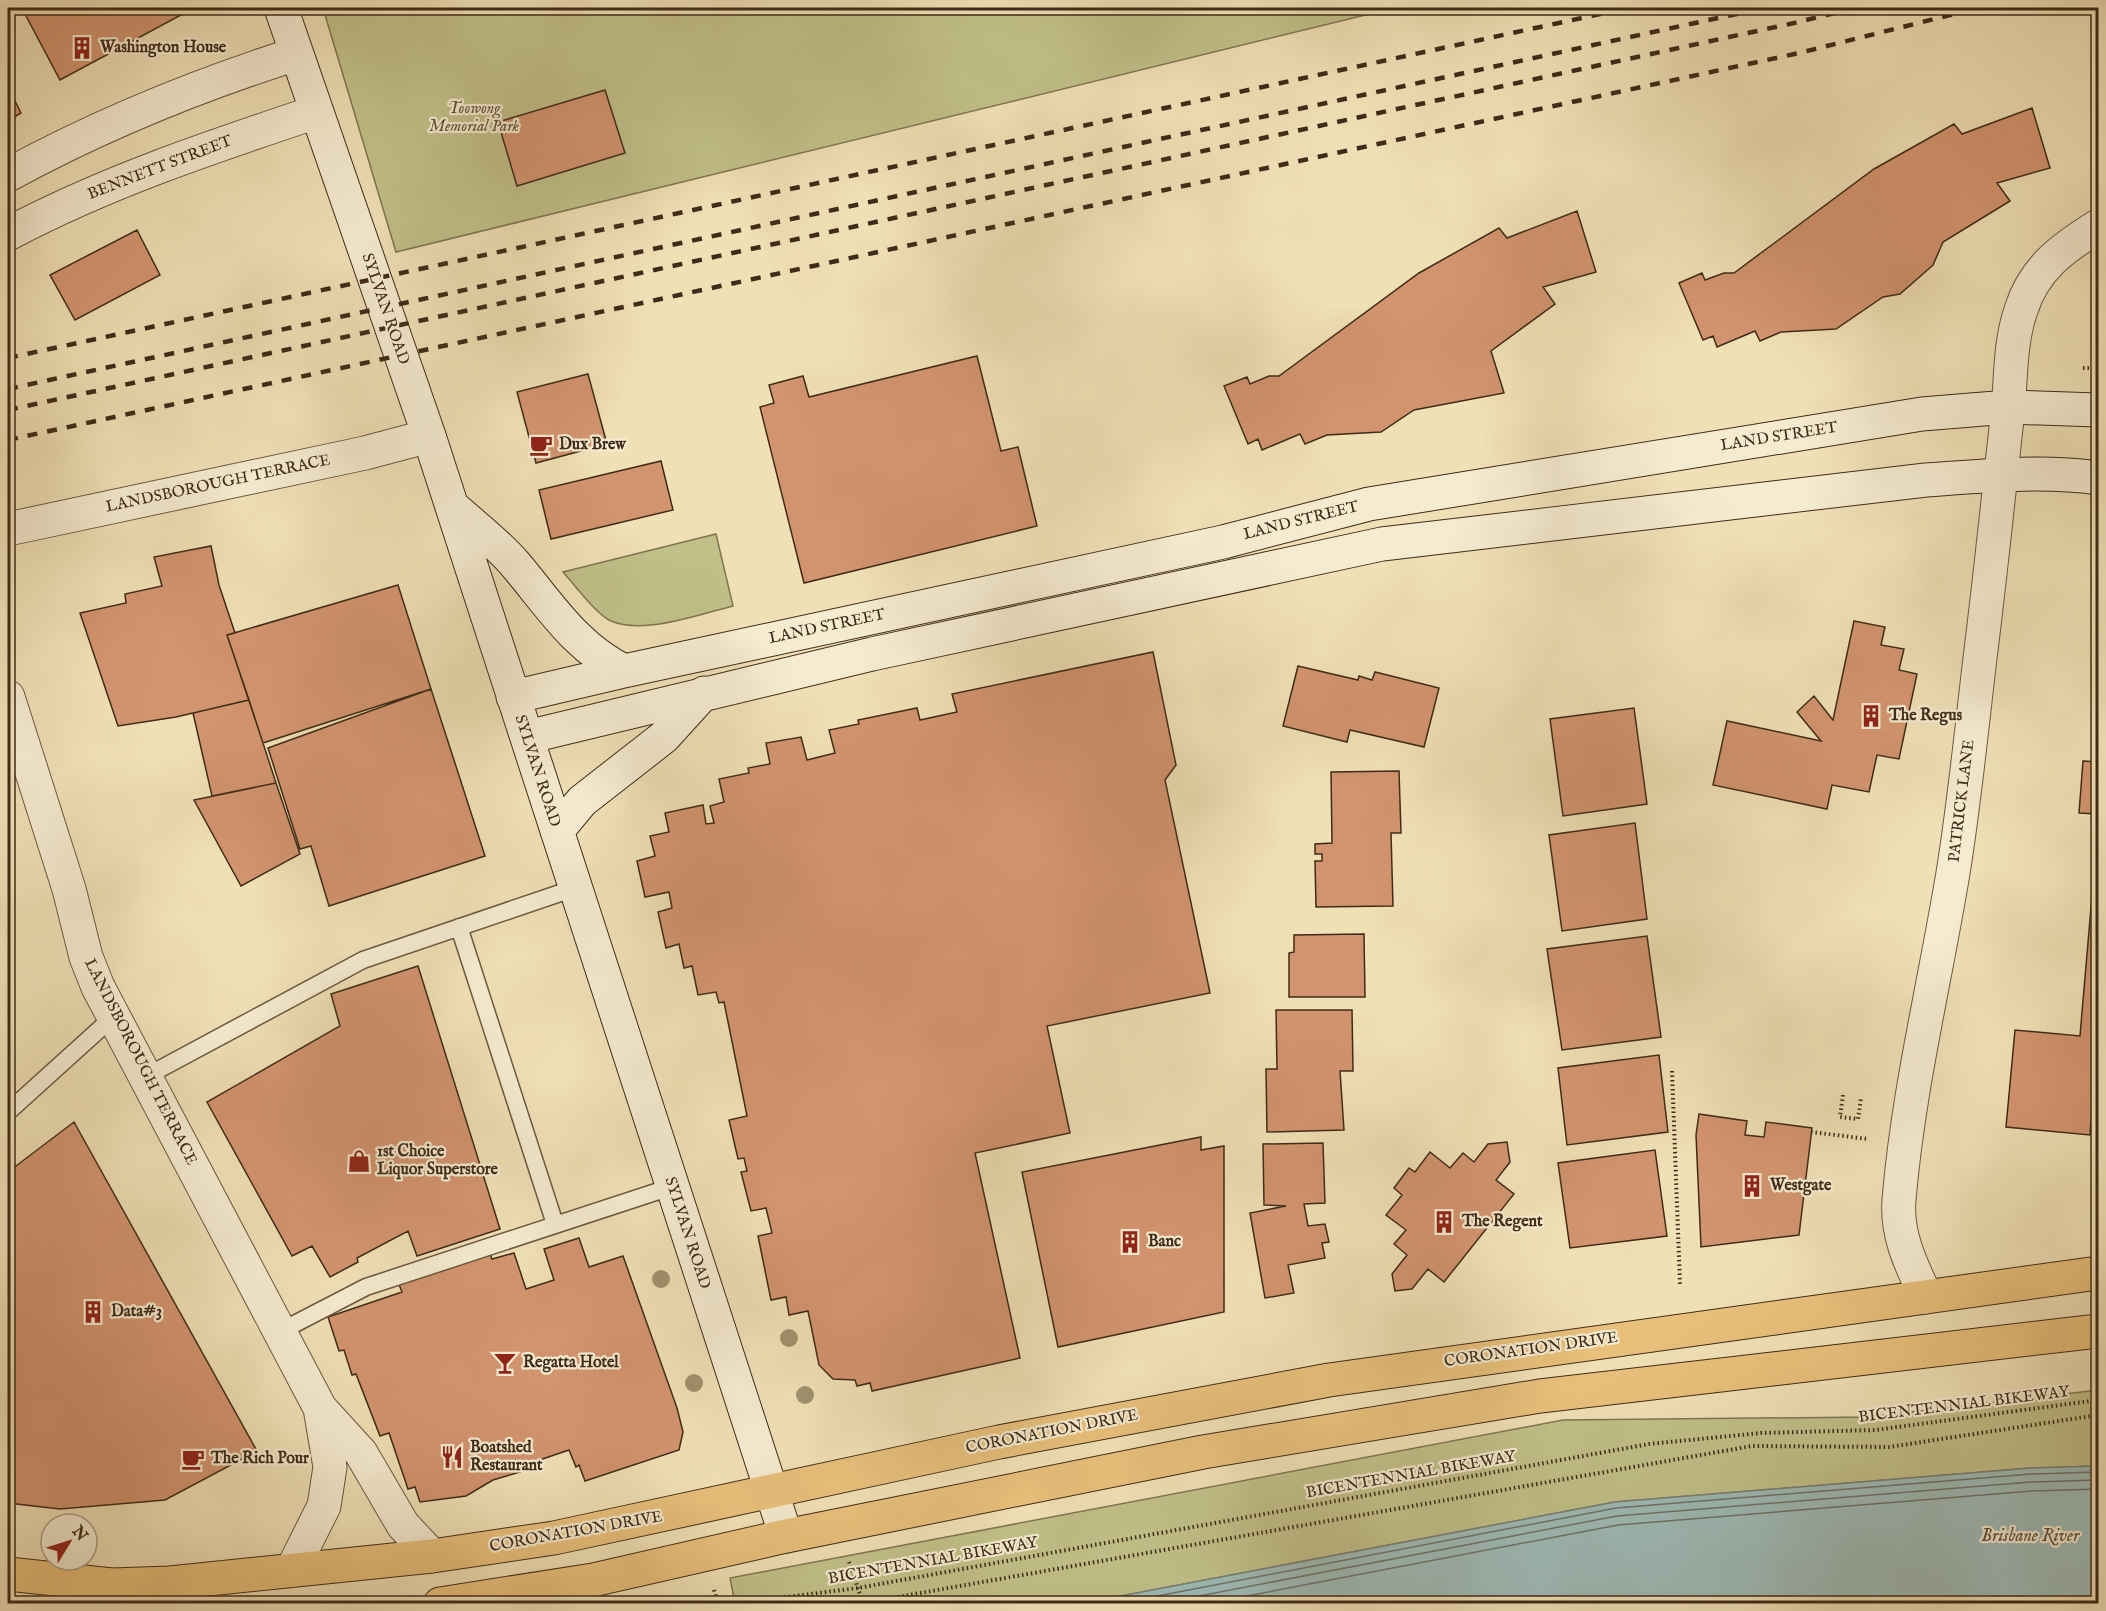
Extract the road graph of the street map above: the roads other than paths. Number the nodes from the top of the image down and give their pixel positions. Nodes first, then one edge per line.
1 (281, 8) edge
2 (296, 54) junction
3 (316, 112) junction
4 (8, 175) edge
5 (2098, 226) edge
6 (8, 234) edge
7 (2008, 407) junction
8 (2098, 410) edge
9 (429, 436) junction
10 (2000, 475) junction
11 (2098, 478) edge
12 (451, 505) junction
13 (8, 529) edge
14 (624, 671) junction
15 (704, 693) junction
16 (8, 697) edge
17 (513, 697) junction
18 (527, 737) junction
19 (557, 831) junction
20 (575, 888) junction
21 (459, 927) junction
22 (113, 1017) junction
23 (145, 1077) junction
24 (8, 1112) edge
25 (671, 1187) junction
26 (555, 1224) junction
27 (2098, 1273) edge
28 (1926, 1297) junction
29 (281, 1331) junction
30 (2098, 1332) edge
31 (320, 1408) junction
32 (771, 1489) junction
33 (786, 1536) junction
34 (432, 1556) junction
35 (292, 1570) junction
36 (8, 1574) edge
37 (440, 1604) edge

1 - 2 main road, SYLVAN ROAD
2 - 3 main road, SYLVAN ROAD
2 - 4 main road
3 - 6 main road, BENNETT STREET
3 - 9 main road, SYLVAN ROAD
5 - 7 main road, PATRICK LANE
7 - 8 main road, LAND STREET
7 - 10 main road, PATRICK LANE
7 - 14 main road, LAND STREET
9 - 12 main road, SYLVAN ROAD
9 - 13 main road, LANDSBOROUGH TERRACE
10 - 11 main road
10 - 15 main road
10 - 28 main road, PATRICK LANE
12 - 14 main road
12 - 17 main road, SYLVAN ROAD
14 - 17 main road, LAND STREET
15 - 18 main road
15 - 19 main road
16 - 22 main road, LANDSBOROUGH TERRACE
17 - 18 main road, SYLVAN ROAD
18 - 19 main road, SYLVAN ROAD
19 - 20 main road, SYLVAN ROAD
20 - 21 lane
20 - 25 main road, SYLVAN ROAD
21 - 23 lane
21 - 26 lane
22 - 23 main road, LANDSBOROUGH TERRACE
22 - 24 lane
23 - 29 main road, LANDSBOROUGH TERRACE
25 - 26 lane
25 - 32 main road, SYLVAN ROAD
26 - 29 lane
27 - 28 highway, CORONATION DRIVE
28 - 32 highway, CORONATION DRIVE
29 - 31 main road, LANDSBOROUGH TERRACE
30 - 33 highway
31 - 34 main road, LANDSBOROUGH TERRACE
31 - 35 main road, LANDSBOROUGH TERRACE
32 - 33 main road, SYLVAN ROAD
32 - 34 highway, CORONATION DRIVE
33 - 37 highway
34 - 35 highway, CORONATION DRIVE
35 - 36 highway, CORONATION DRIVE

